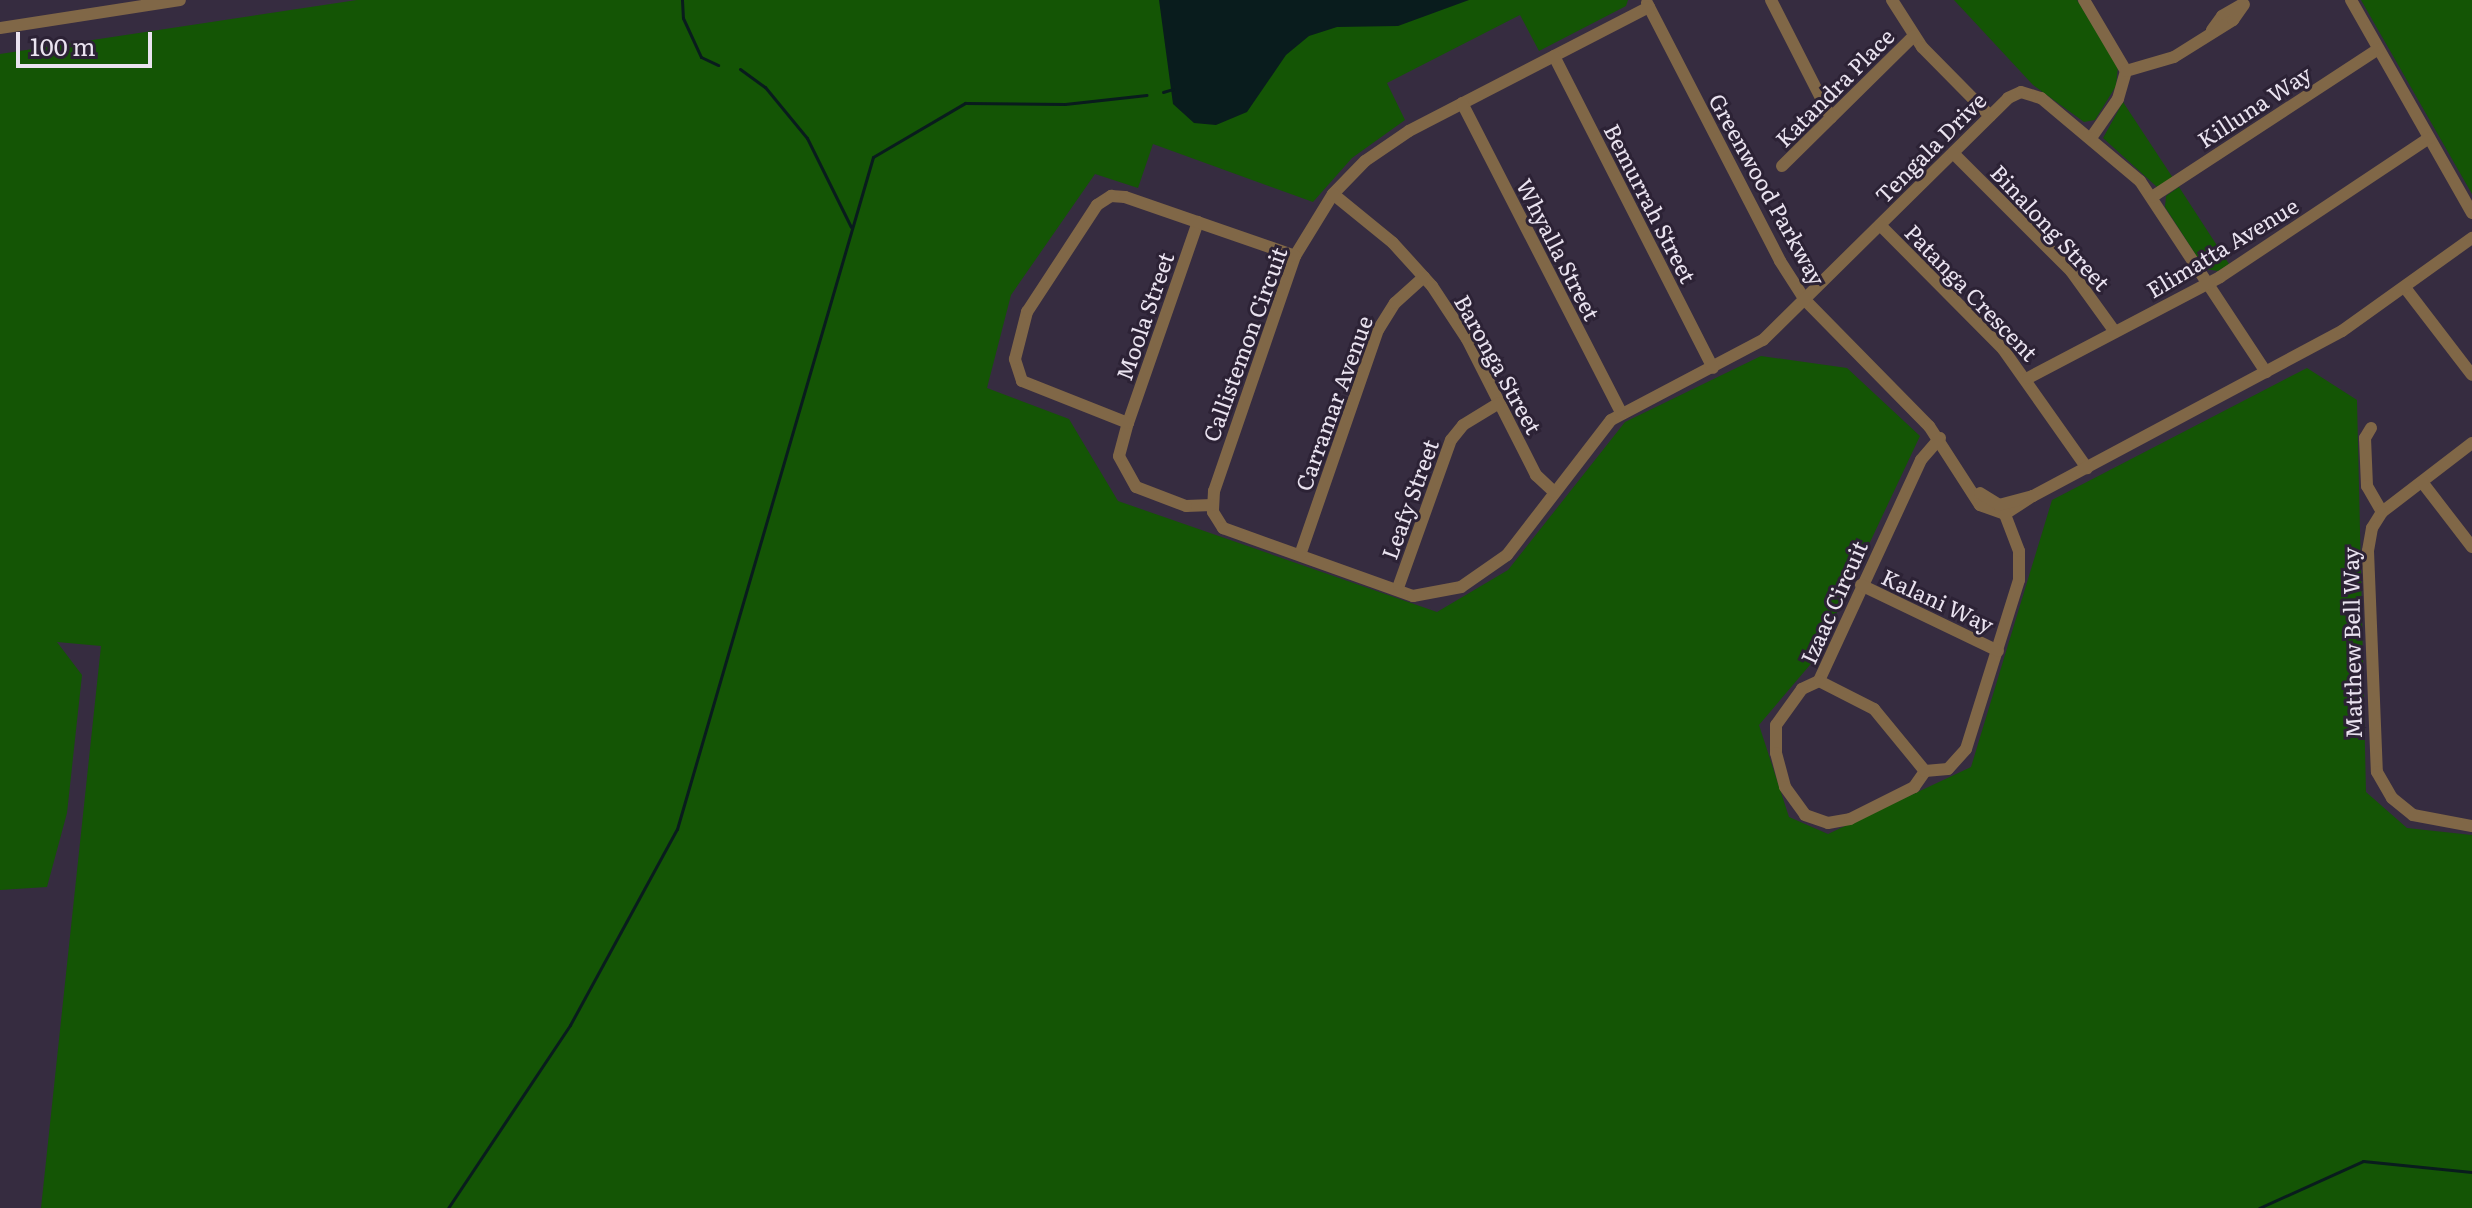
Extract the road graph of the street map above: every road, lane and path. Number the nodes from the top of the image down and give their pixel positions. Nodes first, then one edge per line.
1 (180, 0) edge
2 (1771, 0) edge
3 (1892, 0) edge
4 (2084, 0) edge
5 (2351, 0) edge
6 (2247, 2) edge
7 (1647, 4) edge
8 (0, 26) edge
9 (1914, 36) junction
10 (2378, 49) junction
11 (1554, 56) junction
12 (2126, 71) junction
13 (1462, 103) junction
14 (1990, 116) junction
15 (1831, 118) junction
16 (2091, 138) junction
17 (2429, 138) junction
18 (1953, 153) junction
19 (1782, 166) dead end
20 (1333, 194) junction
21 (2152, 197) junction
22 (2472, 213) edge
23 (1198, 222) junction
24 (1880, 225) junction
25 (2472, 238) edge
26 (1295, 256) junction
27 (1424, 277) junction
28 (2208, 284) junction
29 (2406, 289) junction
30 (1805, 300) junction
31 (2115, 332) junction
32 (1713, 368) junction
33 (2266, 372) junction
34 (2472, 375) edge
35 (2028, 378) junction
36 (1499, 403) junction
37 (1621, 413) junction
38 (1128, 423) junction
39 (2371, 428) dead end
40 (1940, 438) junction
41 (2472, 443) edge
42 (2087, 468) junction
43 (2422, 482) junction
44 (1973, 489) junction
45 (1554, 492) junction
46 (2033, 496) junction
47 (1212, 505) junction
48 (2382, 512) junction
49 (2005, 514) junction
50 (2472, 547) edge
51 (1300, 555) junction
52 (1375, 581) junction
53 (1399, 585) junction
54 (1861, 585) junction
55 (1424, 595) junction
56 (1998, 651) junction
57 (1819, 681) junction
58 (1925, 771) junction
59 (2472, 826) edge

1 - 8 street
2 - 15 street
3 - 9 street
4 - 12 street
5 - 10 street
6 - 12 street
7 - 11 street, Callistemon Circuit
7 - 30 street, Greenwood Parkway
9 - 14 street
9 - 15 street, Katandra Place
10 - 17 street
10 - 21 street, Killuna Way
11 - 13 street, Callistemon Circuit
11 - 32 street, Bemurrah Street
12 - 16 street
13 - 20 street, Callistemon Circuit
13 - 37 street, Whyalla Street
14 - 16 street, Tengala Drive
14 - 18 street, Tengala Drive
15 - 19 street, Katandra Place
16 - 21 street, Tengala Drive
17 - 22 street
17 - 28 street, Elimatta Avenue
18 - 24 street, Tengala Drive
18 - 31 street, Binalong Street
20 - 26 street, Callistemon Circuit
20 - 27 street, Baronga Street
21 - 28 street, Tengala Drive
23 - 26 street
23 - 38 street, Moola Street
23 - 38 street
24 - 30 street, Tengala Drive
24 - 35 street, Patanga Crescent
25 - 29 street
26 - 47 street, Callistemon Circuit
27 - 36 street, Baronga Street
27 - 51 street, Carramar Avenue
28 - 31 street, Elimatta Avenue
28 - 33 street, Tengala Drive
29 - 33 street
29 - 34 street
30 - 32 street
30 - 40 street, Greenwood Parkway
31 - 35 street, Elimatta Avenue
32 - 37 street
33 - 42 street
35 - 42 street, Patanga Crescent
36 - 45 street, Baronga Street
36 - 53 street, Leafy Street
37 - 45 street
38 - 47 street, Moola Street
39 - 48 street
40 - 44 street, Greenwood Parkway
40 - 54 street, Izaac Circuit
41 - 43 street
42 - 46 street
43 - 48 street
43 - 50 street
44 - 46 street
44 - 49 street, Greenwood Parkway
45 - 55 street
46 - 49 street
47 - 51 street
48 - 59 street, Matthew Bell Way
49 - 56 street, Izaac Circuit
51 - 52 street
52 - 53 street
52 - 55 street
53 - 55 street
54 - 56 street, Kalani Way
54 - 57 street, Izaac Circuit
56 - 58 street, Izaac Circuit
57 - 58 street
57 - 58 street, Izaac Circuit

